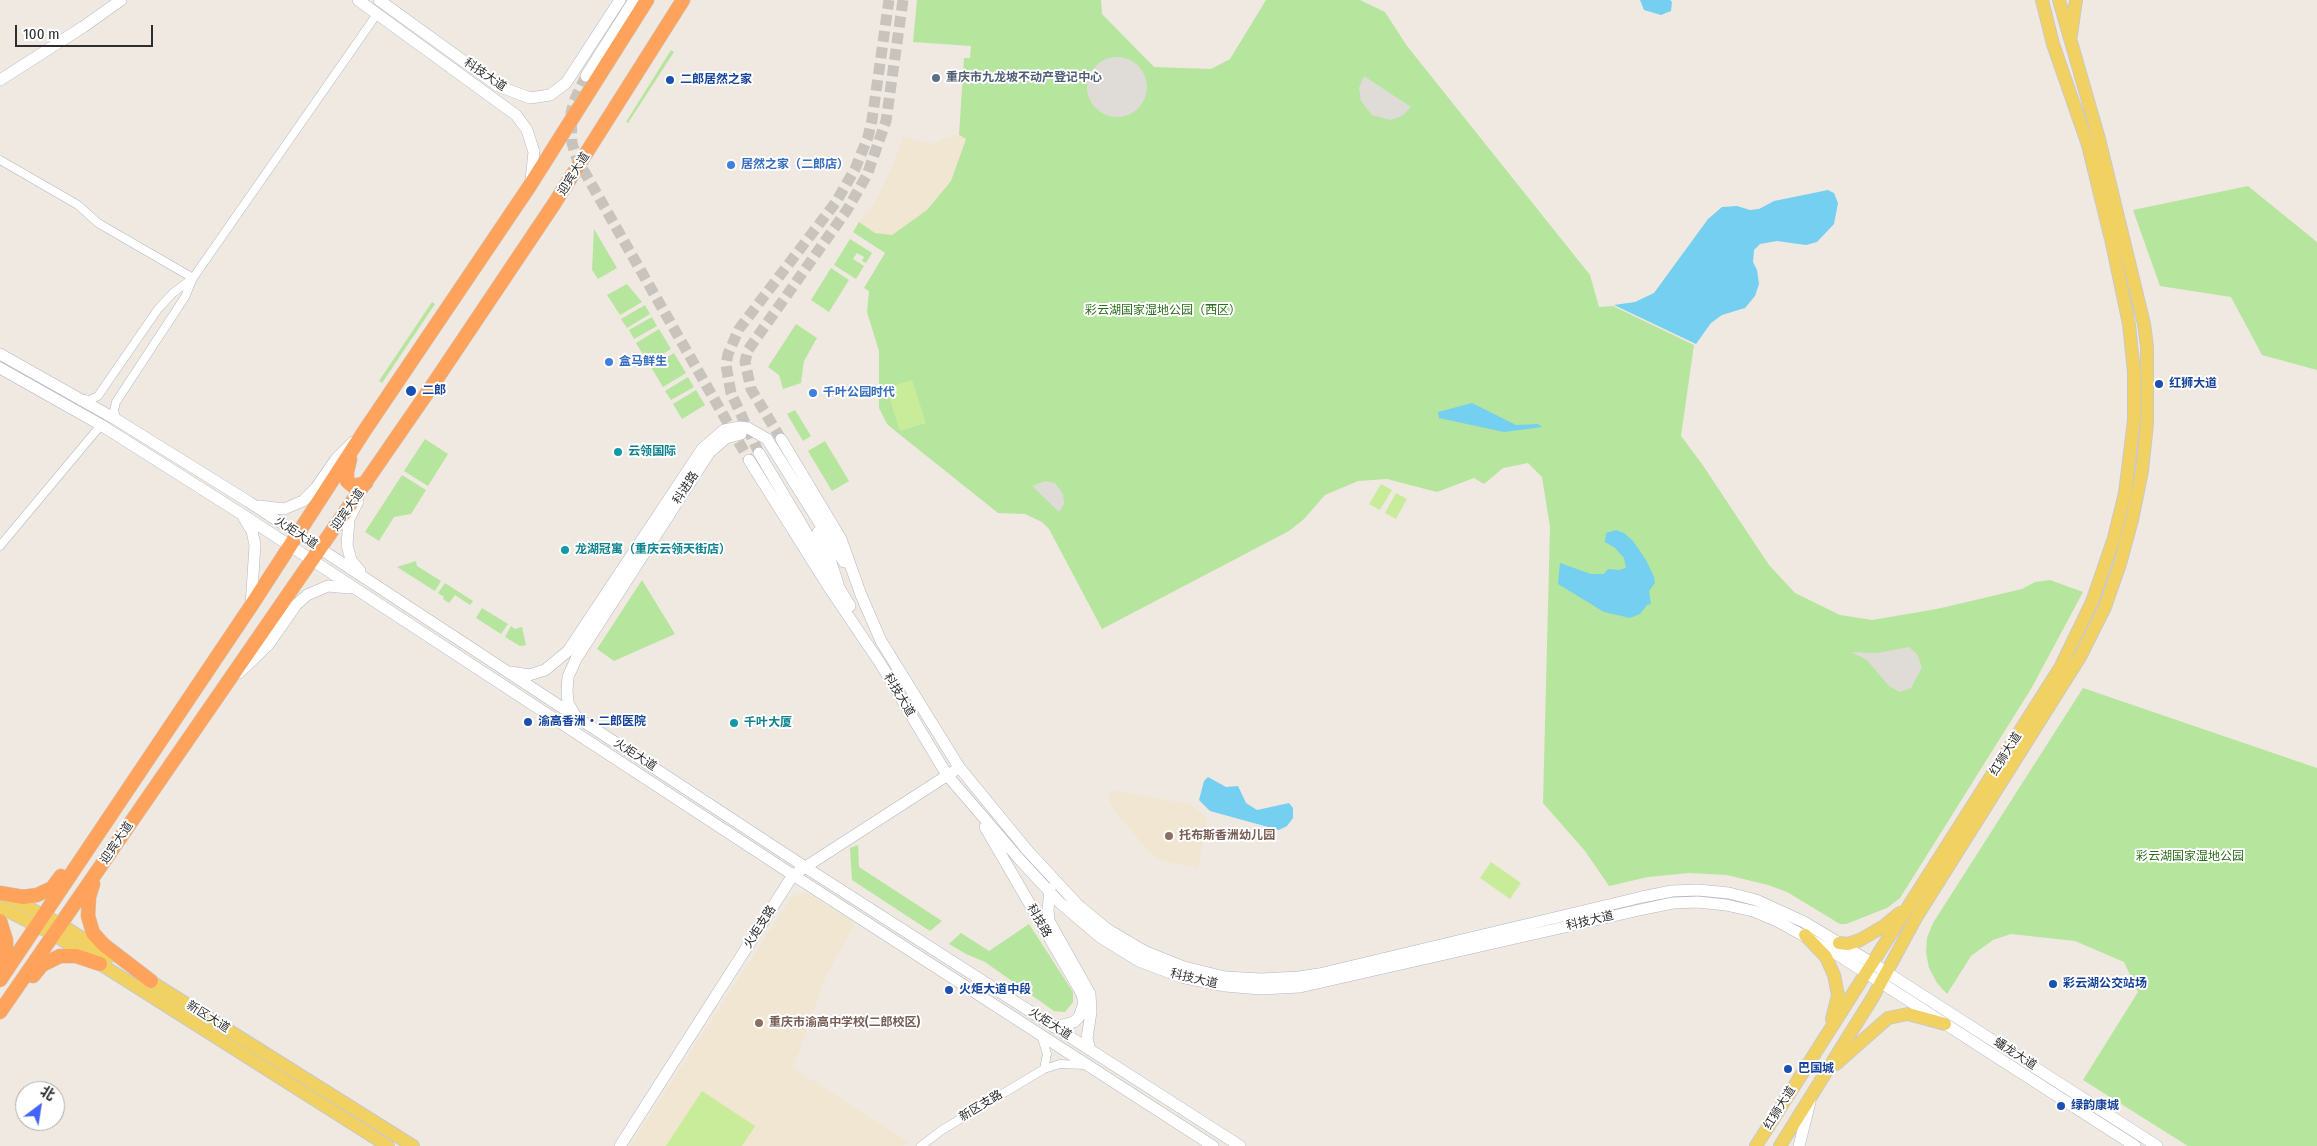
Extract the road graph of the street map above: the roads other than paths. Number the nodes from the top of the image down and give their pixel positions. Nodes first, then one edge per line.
1 (121, 0) edge
2 (358, 0) edge
3 (379, 0) edge
4 (620, 0) edge
5 (634, 0) edge
6 (647, 0) edge
7 (683, 0) edge
8 (2042, 0) edge
9 (2059, 0) edge
10 (2076, 0) edge
11 (377, 14) junction
12 (2070, 43) junction
13 (586, 76) tunnel mouth
14 (0, 80) edge
15 (0, 160) edge
16 (529, 187) junction
17 (193, 278) junction
18 (0, 354) edge
19 (0, 368) edge
20 (78, 398) junction
21 (117, 420) junction
22 (101, 425) junction
23 (365, 430) junction
24 (781, 440) tunnel mouth
25 (353, 450) junction
26 (366, 483) junction
27 (249, 502) junction
28 (240, 514) junction
29 (297, 534) junction
30 (0, 546) edge
31 (289, 546) junction
32 (320, 549) junction
33 (311, 560) junction
34 (856, 580) junction
35 (838, 584) junction
36 (378, 588) junction
37 (364, 595) junction
38 (251, 606) junction
39 (568, 651) junction
40 (880, 663) junction
41 (573, 665) junction
42 (506, 671) junction
43 (224, 686) junction
44 (576, 717) junction
45 (959, 767) junction
46 (947, 775) junction
47 (970, 802) junction
48 (92, 843) junction
49 (1948, 846) junction
50 (805, 867) junction
51 (96, 872) junction
52 (1046, 872) junction
53 (792, 875) junction
54 (0, 893) edge
55 (1050, 893) junction
56 (0, 907) edge
57 (41, 920) junction
58 (1078, 920) junction
59 (0, 921) edge
60 (56, 929) junction
61 (1054, 930) junction
62 (1805, 935) junction
63 (1839, 943) junction
64 (100, 964) junction
65 (1869, 968) junction
66 (0, 973) edge
67 (1884, 977) junction
68 (0, 980) edge
69 (151, 981) junction
70 (0, 1012) edge
71 (0, 1024) edge
72 (1945, 1024) junction
73 (1054, 1027) junction
74 (1829, 1031) junction
75 (1040, 1034) junction
76 (1090, 1050) junction
77 (1087, 1065) junction
78 (1044, 1069) junction
79 (1825, 1074) junction
80 (1811, 1096) junction
81 (388, 1146) edge
82 (413, 1146) edge
83 (620, 1146) edge
84 (921, 1146) edge
85 (1213, 1146) edge
86 (1240, 1146) edge
87 (1756, 1146) edge
88 (1780, 1146) edge
89 (1799, 1146) edge
90 (2135, 1146) edge
91 (2157, 1146) edge

1 - 14 main road
2 - 11 main road, 科技大道
3 - 4 main road, 科技大道
5 - 13 main road
6 - 16 highway, 迎宾大道
7 - 26 highway, 迎宾大道
8 - 49 main road, 红狮大道
9 - 12 main road, 红狮大道
10 - 12 main road
11 - 16 main road, 科技大道
11 - 17 street
12 - 67 main road, 红狮大道
15 - 17 street
16 - 23 highway, 迎宾大道
17 - 20 street
17 - 21 street
18 - 20 main road, 火炬大道
19 - 22 main road, 火炬大道
20 - 21 main road, 火炬大道
21 - 27 main road, 火炬大道
22 - 28 main road, 火炬大道
22 - 30 street
23 - 25 highway, 迎宾大道
23 - 27 main road
24 - 34 main road, 科技大道
25 - 26 highway
25 - 29 highway, 迎宾大道
26 - 32 highway, 迎宾大道
26 - 36 main road
27 - 29 main road, 火炬大道
28 - 31 main road, 火炬大道
28 - 38 main road
29 - 31 highway, 迎宾大道
29 - 32 main road, 火炬大道
31 - 33 main road, 火炬大道
31 - 38 highway, 迎宾大道
32 - 33 highway, 迎宾大道
32 - 36 main road, 火炬大道
33 - 37 main road, 火炬大道
33 - 43 highway, 迎宾大道
34 - 39 main road
34 - 45 main road, 科技大道
35 - 40 main road
35 - 40 main road, 科技大道
35 - 41 main road, 科进路
36 - 42 main road, 火炬大道
37 - 43 main road
37 - 53 main road, 火炬大道
38 - 43 highway
38 - 48 highway, 迎宾大道
39 - 41 main road
39 - 42 main road
40 - 46 main road, 科技大道
41 - 44 main road, 科进路
42 - 44 main road, 火炬大道
43 - 51 highway, 迎宾大道
44 - 50 main road, 火炬大道
45 - 46 main road, 火炬支路
45 - 52 main road, 科技大道
46 - 47 main road, 科技大道
46 - 50 main road, 火炬支路
47 - 55 main road, 科技大道
47 - 73 main road, 科技路
48 - 54 highway
48 - 57 highway, 迎宾大道
49 - 63 main road
49 - 65 main road, 红狮大道
50 - 53 main road, 火炬支路
50 - 73 main road, 火炬大道
51 - 60 highway, 迎宾大道
51 - 69 highway
52 - 55 main road, 科技路
52 - 63 main road, 科技大道
53 - 75 main road, 火炬大道
53 - 83 main road, 火炬支路
54 - 57 main road, 新区大道
55 - 58 main road, 科技大道
55 - 61 main road, 科技路
56 - 57 main road, 新区大道
57 - 60 main road, 新区大道
57 - 68 highway, 迎宾大道
58 - 61 main road
58 - 62 main road, 科技大道
59 - 66 highway
60 - 64 main road, 新区大道
60 - 69 main road, 新区大道
60 - 70 highway, 迎宾大道
61 - 76 main road, 科技路
62 - 65 main road, 科技大道
62 - 74 main road
63 - 65 main road, 科技大道
64 - 71 highway
64 - 81 main road, 新区大道
65 - 67 main road, 蟠龙大道
65 - 74 main road, 红狮大道
67 - 72 main road, 蟠龙大道
67 - 79 main road, 红狮大道
67 - 91 main road, 蟠龙大道
69 - 82 main road, 新区大道
72 - 79 main road
72 - 90 main road, 蟠龙大道
73 - 76 main road, 火炬大道
74 - 87 main road, 红狮大道
75 - 77 main road, 火炬大道
75 - 78 street
76 - 86 main road, 火炬大道
77 - 78 street, 新区支路
77 - 85 main road, 火炬大道
78 - 84 street, 新区支路
79 - 80 main road, 红狮大道
80 - 88 main road, 红狮大道
80 - 89 main road

